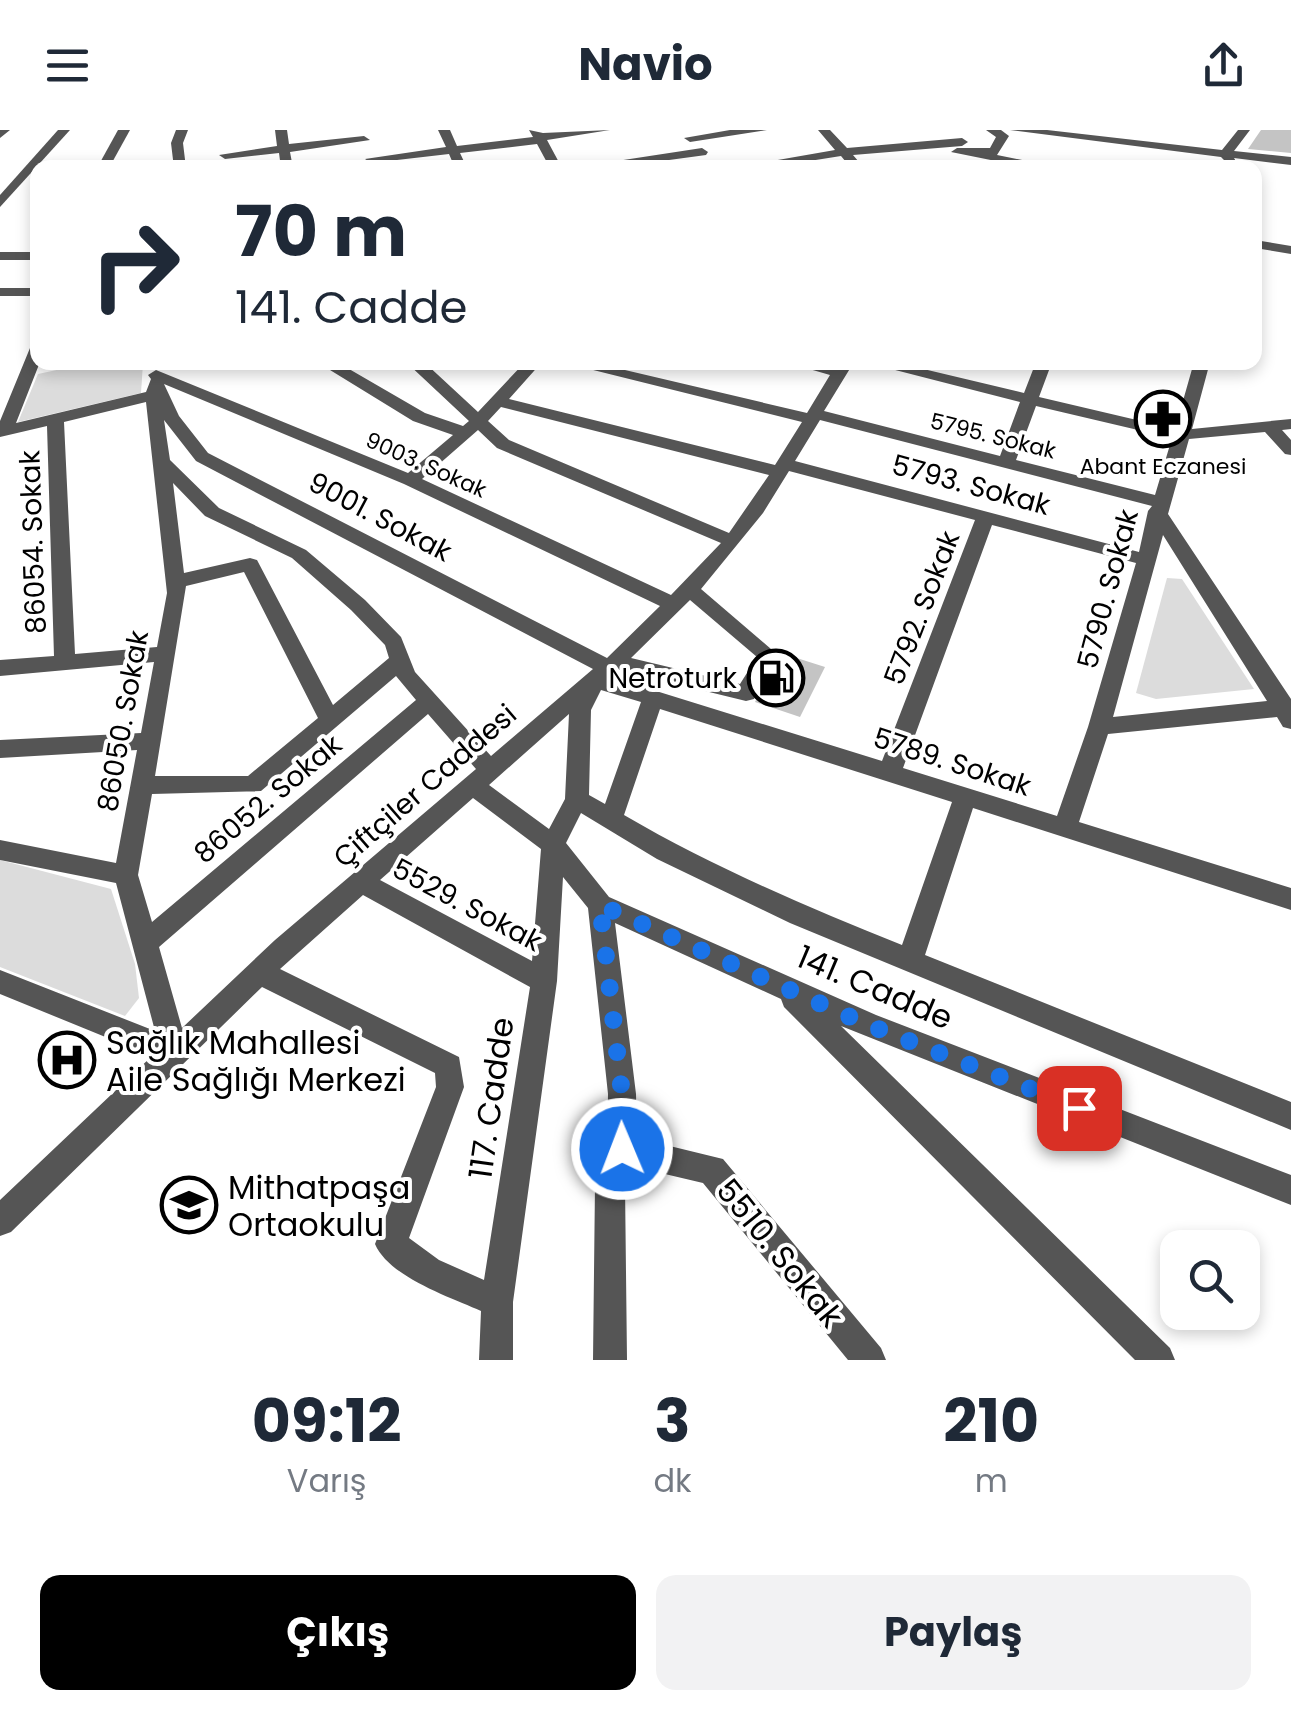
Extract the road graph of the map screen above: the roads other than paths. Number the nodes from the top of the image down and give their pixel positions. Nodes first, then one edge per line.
1 (64, 130) edge
2 (124, 130) edge
3 (182, 130) edge
4 (281, 130) edge
5 (444, 130) edge
6 (604, 130) edge
7 (760, 130) edge
8 (824, 130) edge
9 (992, 130) edge
10 (1016, 130) edge
11 (1130, 130) edge
12 (1244, 130) edge
13 (687, 134) edge
14 (363, 135) edge
15 (539, 136) edge
16 (963, 141) edge
17 (1120, 144) junction
18 (282, 147) junction
19 (454, 150) junction
20 (702, 152) junction
21 (844, 152) junction
22 (1225, 154) junction
23 (226, 155) edge
24 (38, 160) edge
25 (107, 160) edge
26 (179, 160) edge
27 (285, 160) edge
28 (371, 160) edge
29 (391, 160) edge
30 (457, 160) edge
31 (552, 160) edge
32 (640, 160) edge
33 (709, 160) edge
34 (790, 160) edge
35 (851, 160) edge
36 (1028, 160) edge
37 (1229, 160) edge
38 (1291, 162) edge
39 (30, 169) edge
40 (0, 203) edge
41 (1262, 245) edge
42 (30, 246) edge
43 (1291, 250) edge
44 (0, 256) edge
45 (20, 256) junction
46 (30, 256) edge
47 (0, 292) edge
48 (30, 292) edge
49 (30, 370) edge
50 (339, 370) edge
51 (421, 370) edge
52 (527, 370) edge
53 (605, 370) edge
54 (842, 370) edge
55 (905, 370) edge
56 (1041, 370) edge
57 (1200, 370) edge
58 (155, 379) edge
59 (1030, 400) junction
60 (498, 401) junction
61 (814, 416) junction
62 (55, 419) junction
63 (1291, 424) edge
64 (1269, 426) junction
65 (471, 428) junction
66 (2, 432) edge
67 (1180, 435) junction
68 (1291, 450) edge
69 (158, 458) junction
70 (1006, 462) junction
71 (782, 468) junction
72 (410, 480) junction
73 (1159, 507) junction
74 (986, 518) junction
75 (732, 541) junction
76 (1143, 559) junction
77 (176, 582) junction
78 (682, 597) junction
79 (165, 654) junction
80 (400, 660) junction
81 (65, 662) junction
82 (0, 668) edge
83 (607, 670) junction
84 (654, 698) junction
85 (430, 701) junction
86 (1287, 712) edge
87 (330, 720) junction
88 (1099, 727) junction
89 (149, 742) junction
90 (0, 749) edge
91 (889, 774) junction
92 (480, 777) junction
93 (142, 784) junction
94 (966, 798) junction
95 (577, 799) junction
96 (610, 819) junction
97 (1064, 830) junction
98 (553, 845) junction
99 (0, 850) edge
100 (126, 875) junction
101 (361, 882) junction
102 (1291, 899) edge
103 (600, 905) junction
104 (145, 944) junction
105 (910, 961) junction
106 (259, 972) junction
107 (544, 981) junction
108 (0, 982) edge
109 (781, 984) junction
110 (175, 1052) junction
111 (1291, 1116) edge
112 (622, 1149) junction
113 (1291, 1190) edge
114 (0, 1220) edge
115 (497, 1302) junction
116 (496, 1360) edge
117 (610, 1360) edge
118 (869, 1360) edge
119 (1158, 1360) edge

1 - 24 street
2 - 25 street
3 - 26 street
4 - 18 street
5 - 19 street
6 - 15 street
7 - 13 street
8 - 21 street
9 - 16 street
10 - 17 street
11 - 17 street
12 - 22 street
13 - 20 street
14 - 18 street
14 - 28 street
15 - 19 street
15 - 31 street
16 - 21 street
16 - 36 street
17 - 22 street
18 - 23 street
18 - 27 street
19 - 29 street
19 - 30 street
20 - 32 street
20 - 33 street
21 - 34 street
21 - 35 street
22 - 37 street
22 - 38 street
39 - 40 street
41 - 43 street
42 - 45 street
44 - 45 street
45 - 46 street
47 - 48 street
49 - 66 street
50 - 65 street
51 - 65 street
52 - 60 street
53 - 61 street, 5795. Sokak
54 - 61 street, Çiftçiler Caddesi
55 - 59 street
56 - 59 street
57 - 67 street, 5790. Sokak
58 - 62 street
58 - 69 street, 86050. Sokak
58 - 72 street, 9003. Sokak
58 - 83 street, 9001. Sokak
59 - 67 street
59 - 70 street
60 - 65 street
60 - 71 street, 5793. Sokak
61 - 70 street, 5795. Sokak
61 - 71 street, Çiftçiler Caddesi
62 - 66 street
62 - 81 street, 86054. Sokak
63 - 64 street
64 - 67 street
64 - 68 street
65 - 72 street
65 - 75 street
67 - 73 street, 5790. Sokak
69 - 77 street, 86050. Sokak
69 - 80 street, 141. Cadde
70 - 73 street, 5795. Sokak
71 - 74 street, 5793. Sokak
71 - 75 street, Çiftçiler Caddesi
72 - 78 street, 9003. Sokak
73 - 76 street, 5790. Sokak
73 - 86 street
74 - 76 street, 5793. Sokak
74 - 91 street, 5792. Sokak
75 - 78 street, Çiftçiler Caddesi
76 - 88 street, 5790. Sokak
77 - 79 street, 86050. Sokak
77 - 87 street
78 - 83 street, Çiftçiler Caddesi
78 - 83 street, 9003. Sokak
79 - 81 street
79 - 89 street, 86050. Sokak
80 - 85 street, 141. Cadde
80 - 87 street
81 - 82 street
83 - 84 street, 5789. Sokak
83 - 92 street, Çiftçiler Caddesi
83 - 95 street
84 - 91 street, 5789. Sokak
84 - 96 street
85 - 92 street, 141. Cadde
85 - 104 street, 86052. Sokak
86 - 88 street
87 - 93 street
88 - 97 street, 5790. Sokak
89 - 90 street
89 - 93 street, 86050. Sokak
91 - 94 street, 5789. Sokak
92 - 98 street, 141. Cadde
92 - 101 street, Çiftçiler Caddesi
93 - 100 street, 86050. Sokak
94 - 97 street, 5789. Sokak
94 - 105 street
95 - 96 street, 141. Cadde
95 - 98 street
96 - 105 street, 141. Cadde
97 - 102 street, 5789. Sokak
98 - 103 street, 141. Cadde
98 - 107 street, 117. Cadde
99 - 100 street
100 - 104 street, 86050. Sokak
101 - 106 street, Çiftçiler Caddesi
101 - 107 street, 5529. Sokak
103 - 109 street, 141. Cadde
103 - 112 street
104 - 110 street, 86050. Sokak
105 - 111 street, 141. Cadde
106 - 110 street, Çiftçiler Caddesi
106 - 115 street
107 - 115 street, 117. Cadde
108 - 110 street
109 - 113 street, 141. Cadde
109 - 119 street
110 - 114 street, Çiftçiler Caddesi
112 - 117 street
112 - 118 street, 5510. Sokak
115 - 116 street, 117. Cadde

